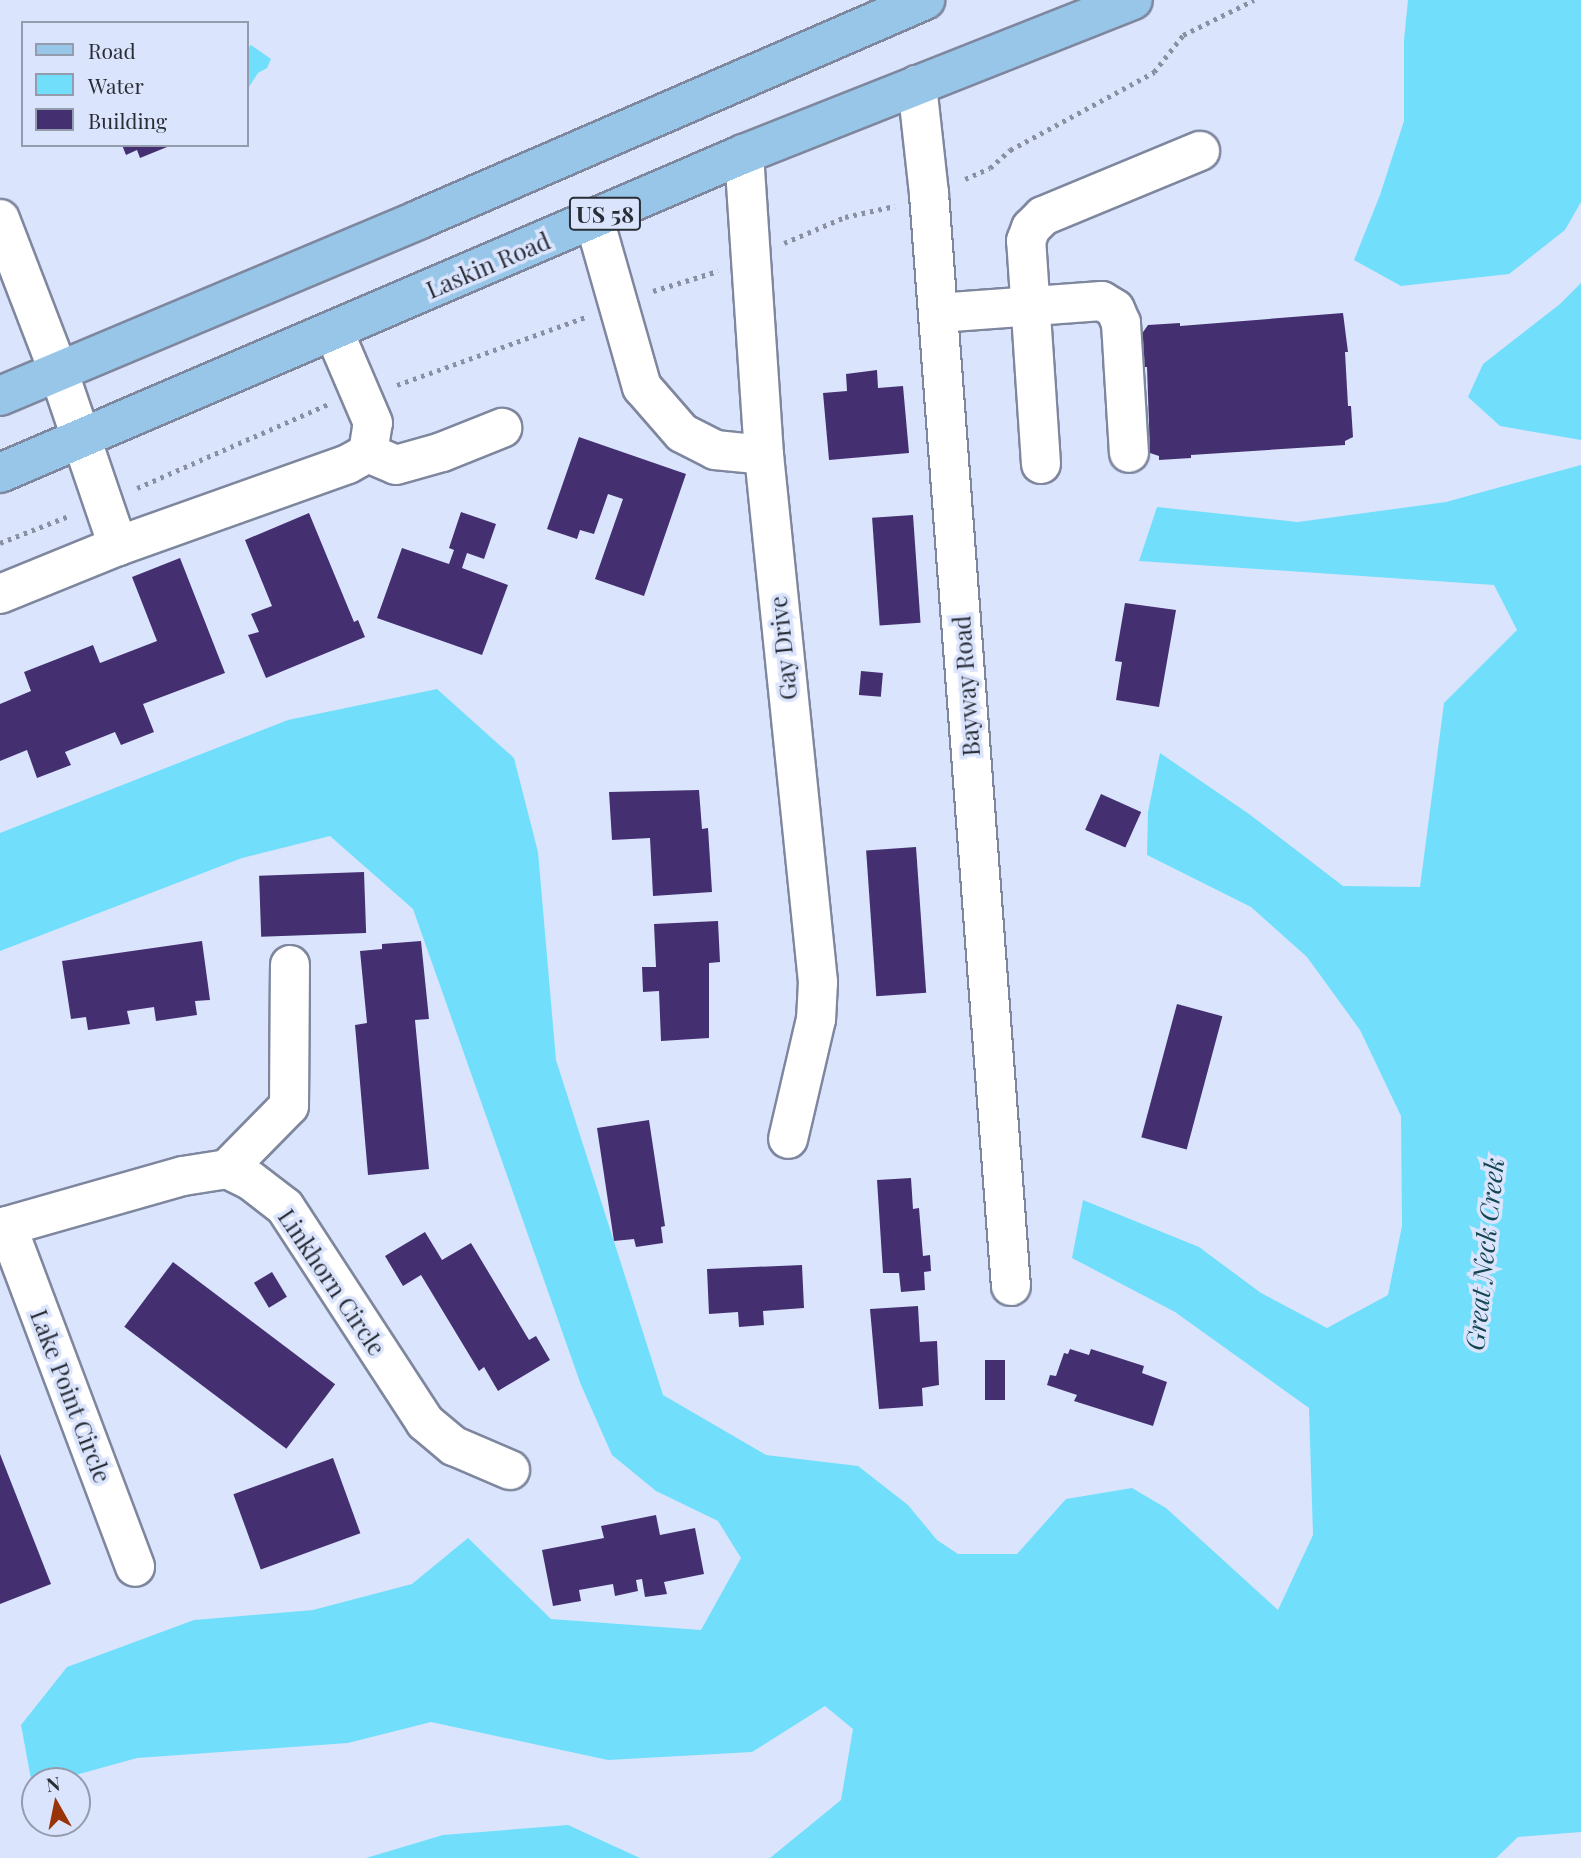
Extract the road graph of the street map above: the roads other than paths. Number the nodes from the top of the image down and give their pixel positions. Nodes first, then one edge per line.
1 (925, 0) edge
2 (1133, 0) edge
3 (917, 85) junction
4 (1200, 151) dead end
5 (744, 154) junction
6 (0, 219) edge
7 (594, 219) junction
8 (1029, 306) junction
9 (938, 313) junction
10 (334, 332) junction
11 (59, 373) junction
12 (0, 396) edge
13 (502, 428) dead end
14 (82, 440) junction
15 (368, 453) junction
16 (1129, 453) dead end
17 (764, 455) junction
18 (1041, 464) dead end
19 (0, 473) edge
20 (118, 546) junction
21 (0, 594) edge
22 (290, 965) dead end
23 (788, 1139) dead end
24 (227, 1169) junction
25 (3, 1227) edge
26 (1011, 1286) dead end
27 (510, 1470) dead end
28 (135, 1567) dead end

1 - 11 main road, US 58
2 - 3 main road, Laskin Road / US 58
3 - 5 main road, Laskin Road / US 58
3 - 9 street, Bayway Road
4 - 8 street
5 - 7 main road, Laskin Road / US 58
5 - 17 street, Gay Drive
6 - 11 street
7 - 10 main road, Laskin Road / US 58
7 - 17 street
8 - 9 street
8 - 16 street
8 - 18 street
9 - 26 street, Bayway Road
10 - 14 main road, Laskin Road / US 58
10 - 15 street
11 - 12 main road, US 58
11 - 14 street
13 - 15 street
14 - 19 main road, Laskin Road / US 58
14 - 20 street
15 - 20 street
17 - 23 street, Gay Drive
20 - 21 street
22 - 24 street
24 - 25 street
24 - 27 street, Linkhorn Circle
25 - 28 street, Lake Point Circle

